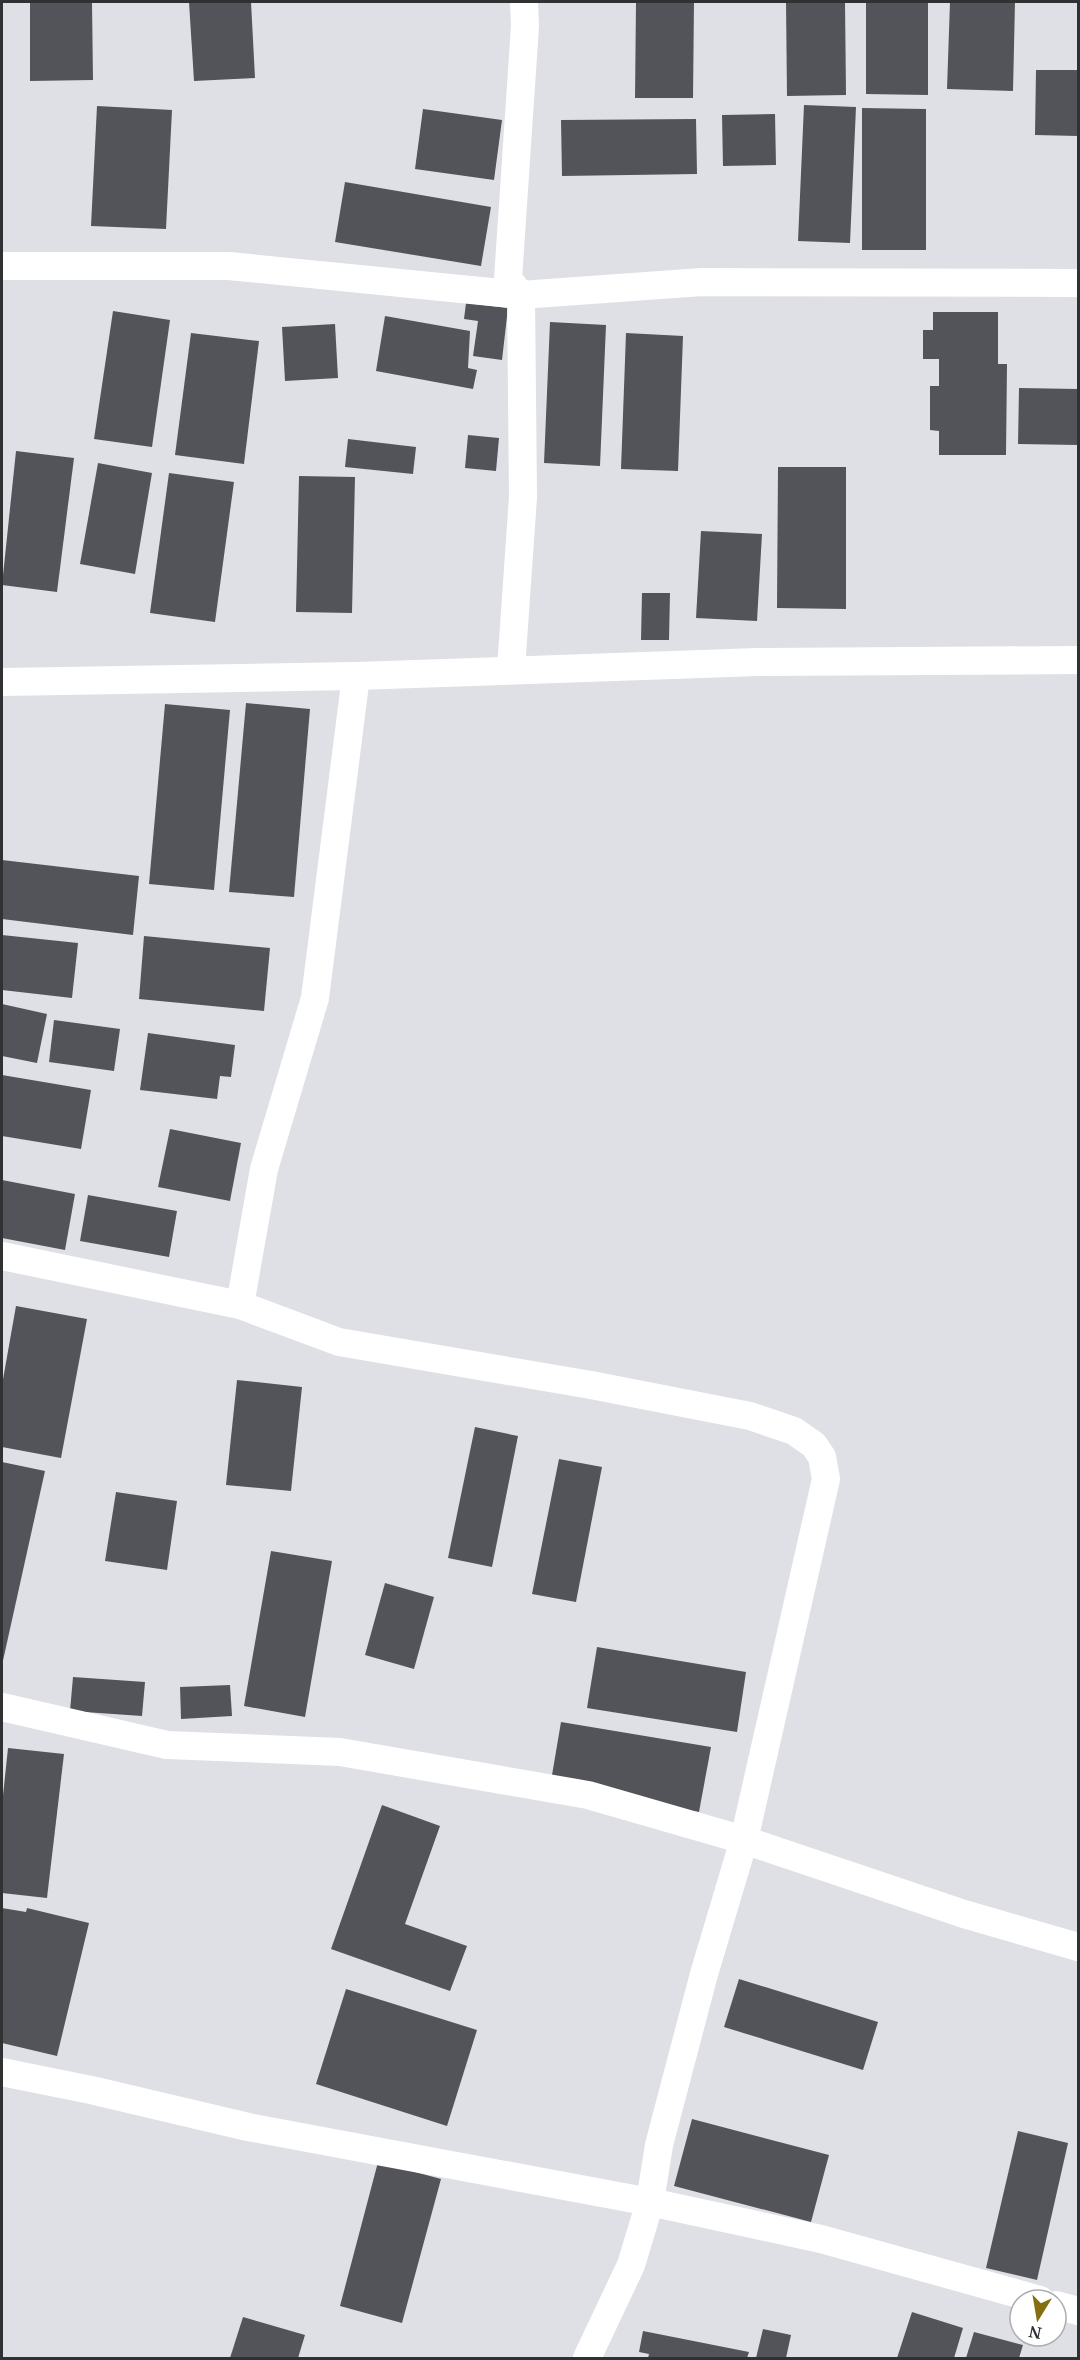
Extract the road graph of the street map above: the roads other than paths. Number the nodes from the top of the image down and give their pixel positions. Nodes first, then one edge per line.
1 (524, 2) edge
2 (2, 266) edge
3 (1078, 283) edge
4 (521, 295) junction
5 (1078, 660) edge
6 (511, 669) junction
7 (356, 676) junction
8 (2, 682) edge
9 (2, 1256) edge
10 (240, 1305) junction
11 (2, 1707) edge
12 (744, 1840) junction
13 (1078, 1947) edge
14 (2, 2072) edge
15 (650, 2202) junction
16 (1008, 2291) edge
17 (587, 2358) edge

1 - 4 street
2 - 4 street
3 - 4 street
4 - 6 street
5 - 6 street
6 - 7 street
7 - 8 street
7 - 10 street
9 - 10 street
10 - 12 street
11 - 12 street
12 - 13 street
12 - 15 street
14 - 15 street
15 - 16 street
15 - 17 street

